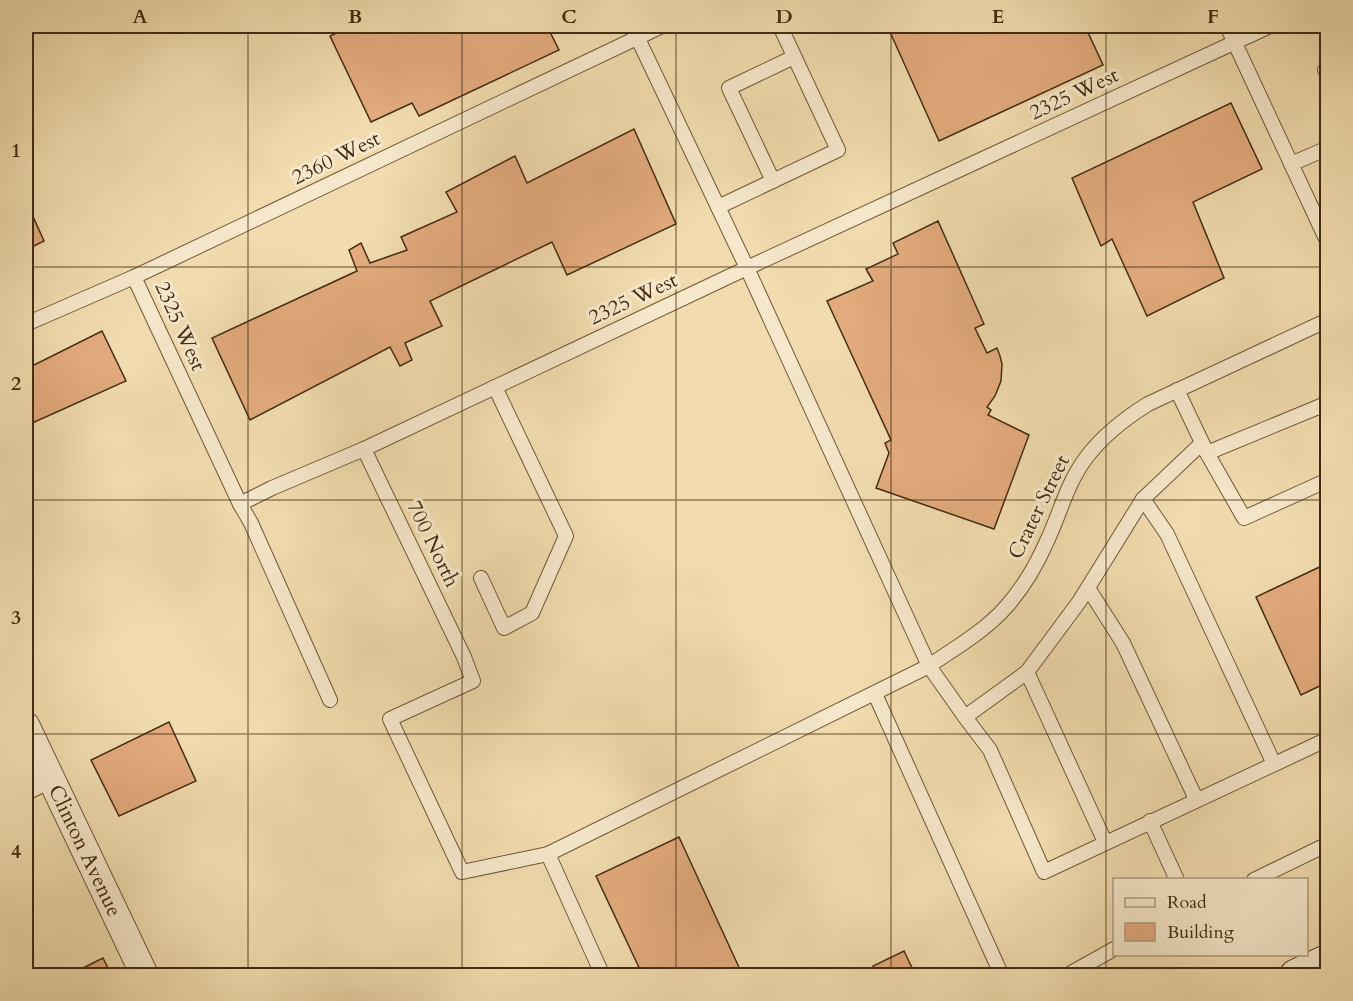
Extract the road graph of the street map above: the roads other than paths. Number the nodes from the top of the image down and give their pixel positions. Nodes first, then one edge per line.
1 (662, 26) edge
2 (780, 26) edge
3 (1227, 26) edge
4 (1270, 26) edge
5 (635, 31) edge
6 (1235, 42) junction
7 (794, 57) junction
8 (1328, 148) edge
9 (1291, 164) junction
10 (773, 181) junction
11 (718, 207) junction
12 (1326, 236) edge
13 (747, 268) junction
14 (135, 277) junction
15 (1328, 320) edge
16 (26, 324) edge
17 (495, 387) junction
18 (1177, 390) junction
19 (1328, 403) edge
20 (1204, 448) junction
21 (364, 449) junction
22 (1328, 480) edge
23 (1143, 499) junction
24 (240, 504) junction
25 (481, 578) dead end
26 (1088, 588) junction
27 (929, 666) junction
28 (1027, 672) junction
29 (875, 694) junction
30 (330, 700) dead end
31 (965, 717) junction
32 (26, 726) edge
33 (1328, 739) edge
34 (1274, 764) junction
35 (37, 780) edge
36 (1196, 799) junction
37 (1150, 821) junction
38 (1105, 842) junction
39 (1328, 844) edge
40 (548, 854) junction
41 (1177, 878) edge
42 (1256, 878) edge
43 (1113, 950) edge
44 (1328, 961) edge
45 (145, 975) edge
46 (603, 975) edge
47 (1002, 975) edge
48 (1070, 975) edge
49 (1296, 975) edge

1 - 5 lane, 2360 West
2 - 7 lane
3 - 6 lane
4 - 6 lane, 2325 West
5 - 11 lane
5 - 14 lane, 2360 West
6 - 9 lane
6 - 13 lane, 2325 West
7 - 10 lane
7 - 10 lane
8 - 9 lane
9 - 12 lane
10 - 11 lane
11 - 13 lane
13 - 17 lane, 2325 West
13 - 27 lane
14 - 16 lane, 2360 West
14 - 24 lane, 2325 West
15 - 18 lane, Crater Street
17 - 21 lane, 2325 West
17 - 25 lane
18 - 20 lane
18 - 27 lane, Crater Street
19 - 20 lane
20 - 22 lane
20 - 23 lane
21 - 24 lane, 2325 West
21 - 40 lane, 700 North
23 - 26 lane
23 - 34 lane
24 - 30 lane
26 - 28 lane
26 - 36 lane
27 - 29 lane, Crater Street
27 - 31 lane
28 - 31 lane
28 - 38 lane
29 - 40 lane, Crater Street
29 - 47 lane
31 - 38 lane
32 - 35 street, Clinton Avenue
33 - 34 lane
34 - 36 lane
35 - 45 street, Clinton Avenue
36 - 37 lane
37 - 38 lane
37 - 41 lane
39 - 42 lane
40 - 46 lane
43 - 48 lane
44 - 49 street

